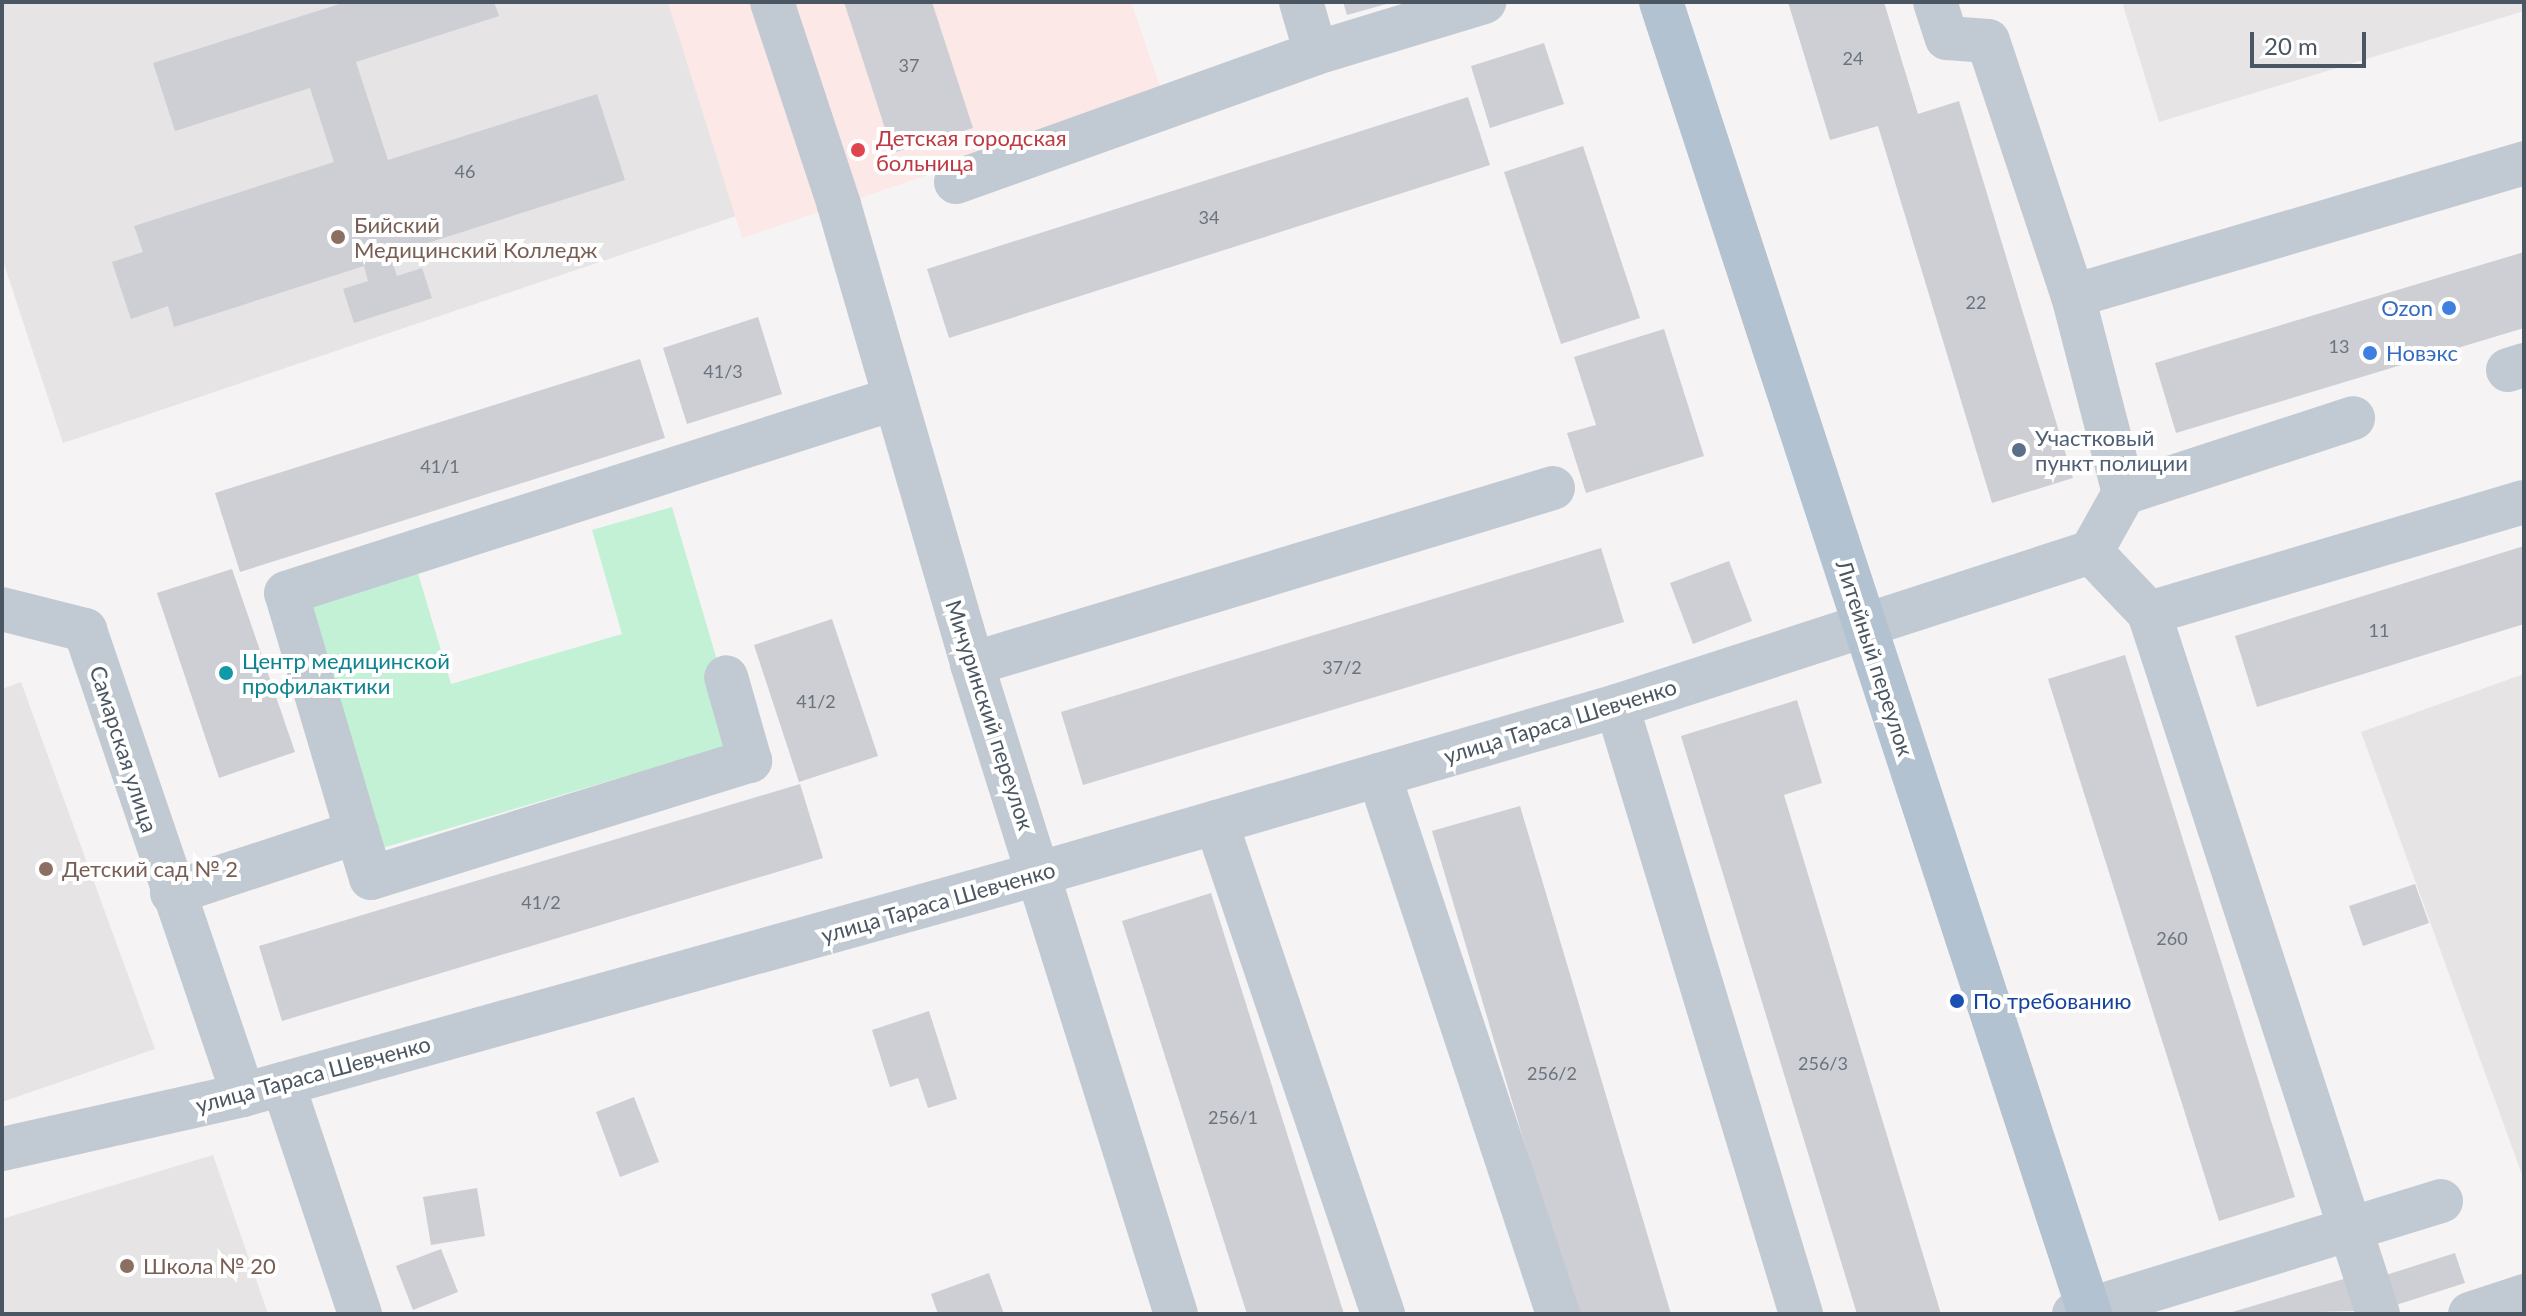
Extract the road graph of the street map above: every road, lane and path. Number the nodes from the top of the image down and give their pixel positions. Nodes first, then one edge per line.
1 (772, 2) edge
2 (1301, 2) edge
3 (1484, 2) edge
4 (1661, 2) edge
5 (1935, 2) edge
6 (1316, 53) junction
7 (2524, 163) edge
8 (956, 182) dead end
9 (2073, 296) junction
10 (893, 399) junction
11 (2353, 418) dead end
12 (1553, 488) dead end
13 (2124, 493) junction
14 (2524, 502) edge
15 (2091, 552) junction
16 (2, 609) edge
17 (2149, 613) junction
18 (1864, 623) junction
19 (972, 664) junction
20 (726, 677) dead end
21 (1617, 706) junction
22 (1379, 775) junction
23 (1216, 822) junction
24 (357, 832) junction
25 (1041, 873) junction
26 (172, 893) junction
27 (263, 1090) junction
28 (2, 1149) edge
29 (2441, 1201) dead end
30 (2350, 1229) junction
31 (2524, 1296) edge
32 (2084, 1312) edge
33 (360, 1314) edge
34 (1176, 1314) edge
35 (1383, 1314) edge
36 (1558, 1314) edge
37 (1801, 1314) edge
38 (2378, 1314) edge
39 (2470, 1314) edge

1 - 10 street, Мичуринский переулок
2 - 6 street
3 - 6 street
4 - 18 main road, Литейный переулок
5 - 9 street
6 - 8 street
7 - 9 street
9 - 13 street
10 - 19 street, Мичуринский переулок
10 - 24 street
11 - 13 street
12 - 19 street
13 - 15 street
14 - 17 street
15 - 17 street
15 - 18 street, улица Тараса Шевченко
16 - 26 street, Самарская улица
17 - 30 street
18 - 21 street, улица Тараса Шевченко
18 - 32 main road, Литейный переулок
19 - 25 street, Мичуринский переулок
20 - 24 street
21 - 22 street, улица Тараса Шевченко
21 - 37 street
22 - 23 street, улица Тараса Шевченко
22 - 36 street
23 - 25 street, улица Тараса Шевченко
23 - 35 street
24 - 26 street
25 - 27 street, улица Тараса Шевченко
25 - 34 street, Мичуринский переулок
26 - 27 street, Самарская улица
27 - 28 street, улица Тараса Шевченко
27 - 33 street, Самарская улица
29 - 30 street
30 - 32 street
30 - 38 street
31 - 39 street

